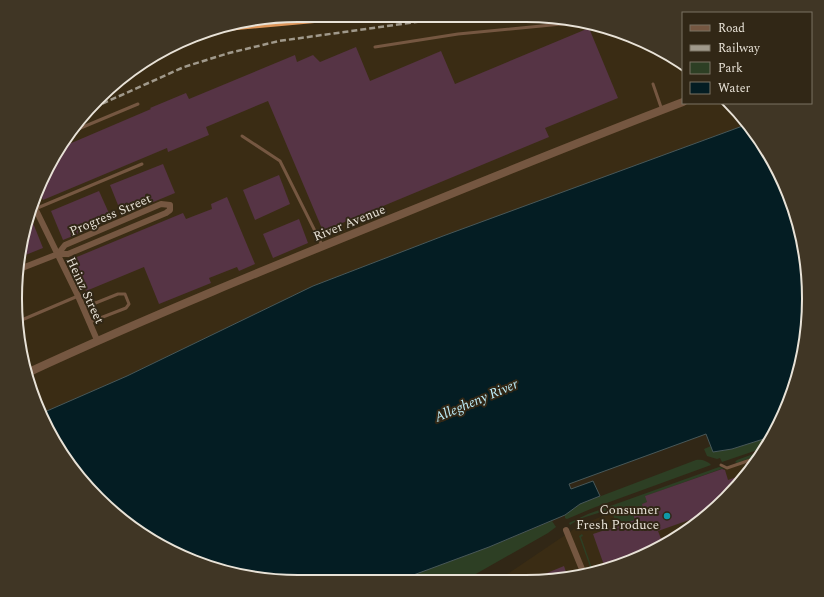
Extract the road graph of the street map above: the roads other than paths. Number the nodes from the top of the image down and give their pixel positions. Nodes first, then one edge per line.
1 (562, 24) edge
2 (375, 47) dead end
3 (653, 84) dead end
4 (682, 102) edge
5 (138, 104) dead end
6 (662, 110) junction
7 (80, 128) edge
8 (242, 136) dead end
9 (142, 164) dead end
10 (38, 206) edge
11 (36, 212) edge
12 (322, 246) junction
13 (58, 254) junction
14 (24, 268) edge
15 (78, 296) junction
16 (83, 308) junction
17 (23, 319) edge
18 (90, 322) junction
19 (97, 340) junction
20 (31, 370) edge
21 (749, 460) edge
22 (721, 465) dead end
23 (566, 530) dead end
24 (582, 569) edge

1 - 2 lane
3 - 6 lane
4 - 6 street, River Avenue
5 - 7 lane
6 - 12 street, River Avenue
8 - 12 lane
9 - 10 lane
11 - 13 street, Heinz Street
12 - 19 street, River Avenue
13 - 13 street, Progress Street
13 - 14 street, Progress Street
13 - 15 street, Heinz Street
15 - 16 street, Heinz Street
15 - 17 lane
16 - 18 street, Heinz Street
16 - 18 lane
18 - 19 street, Heinz Street
19 - 20 street, River Avenue
21 - 22 lane
23 - 24 street

